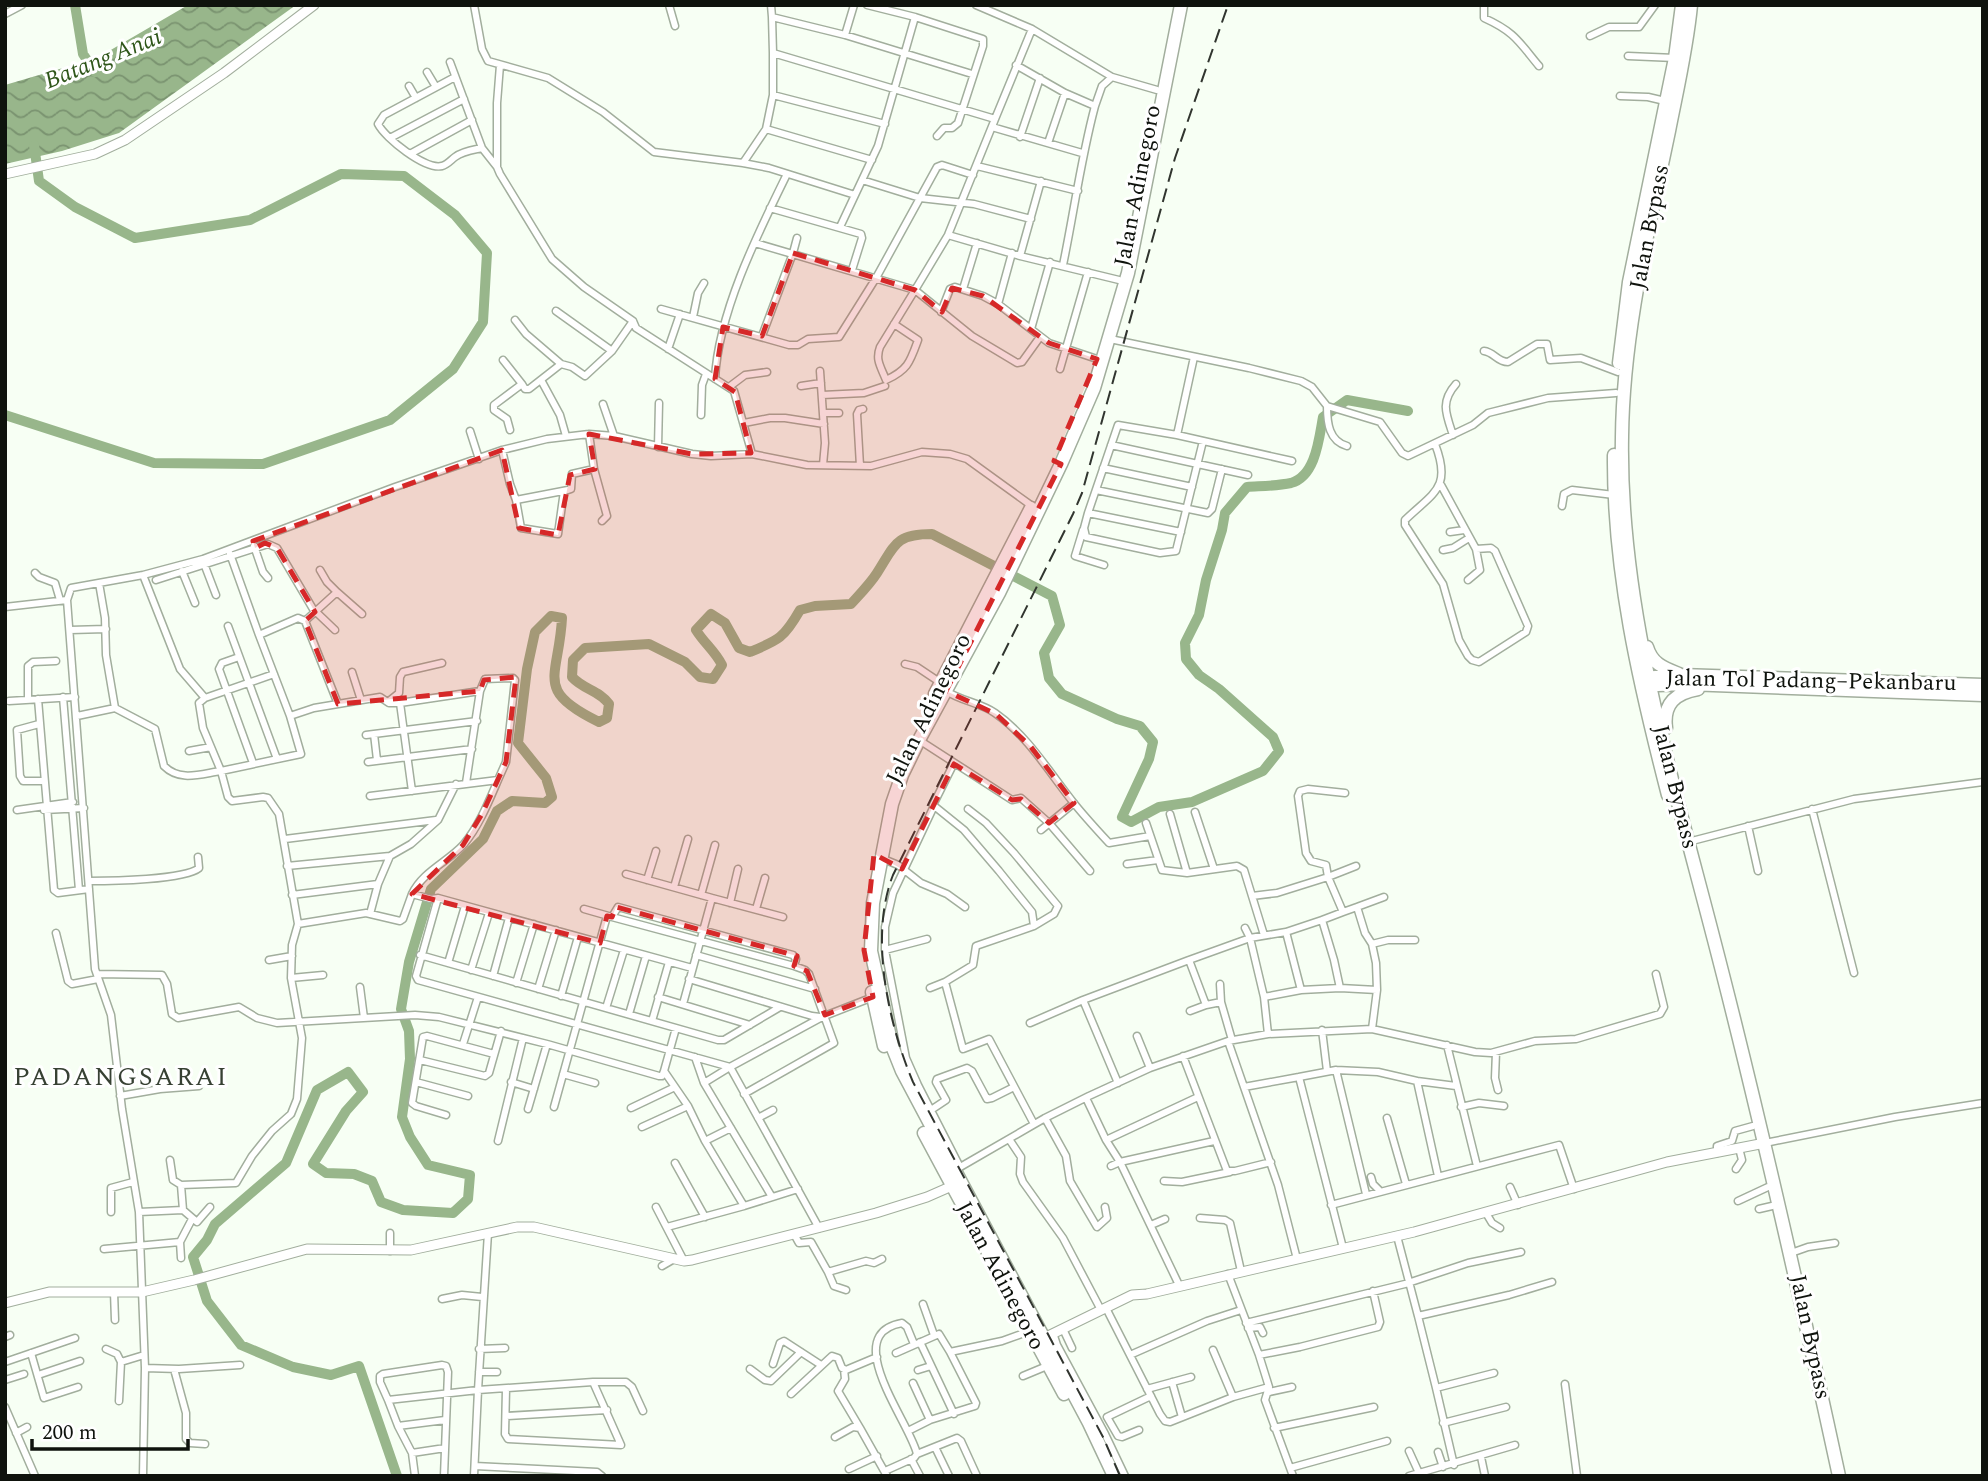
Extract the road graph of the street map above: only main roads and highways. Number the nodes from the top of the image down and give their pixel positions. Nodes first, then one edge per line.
1 (1172, 5) edge
2 (1181, 5) edge
3 (1682, 5) edge
4 (1691, 5) edge
5 (1170, 43) junction
6 (1058, 463) junction
7 (1012, 555) junction
8 (1636, 610) junction
9 (1681, 675) junction
10 (1645, 682) junction
11 (1719, 685) junction
12 (1983, 685) edge
13 (1983, 695) edge
14 (924, 722) junction
15 (1671, 769) junction
16 (1697, 890) junction
17 (922, 1115) junction
18 (1761, 1144) junction
19 (1831, 1454) junction
20 (1105, 1476) edge
21 (1114, 1476) edge
22 (1831, 1476) edge
23 (1839, 1476) edge

1 - 5 highway, Jalan Adinegoro
2 - 5 highway, Jalan Adinegoro
3 - 10 highway, Jalan Bypass
4 - 8 highway, Jalan Bypass
5 - 6 highway, Jalan Adinegoro
5 - 6 highway, Jalan Adinegoro
6 - 7 highway, Jalan Adinegoro
6 - 7 highway, Jalan Adinegoro
7 - 14 highway, Jalan Adinegoro
8 - 9 highway
8 - 10 highway, Jalan Bypass
9 - 10 highway, Jalan Tol Padang–Pekanbaru
9 - 12 highway, Jalan Tol Padang–Pekanbaru
10 - 11 highway, Jalan Tol Padang–Pekanbaru
10 - 15 highway, Jalan Bypass
10 - 16 highway, Jalan Bypass
11 - 13 highway, Jalan Tol Padang–Pekanbaru
11 - 15 highway
14 - 17 highway
14 - 17 highway, Jalan Adinegoro
15 - 16 highway, Jalan Bypass
16 - 18 highway, Jalan Bypass
16 - 18 highway, Jalan Bypass
17 - 20 highway, Jalan Adinegoro
17 - 21 highway
18 - 19 highway, Jalan Bypass
18 - 19 highway, Jalan Bypass
19 - 22 highway, Jalan Bypass
19 - 23 highway, Jalan Bypass

